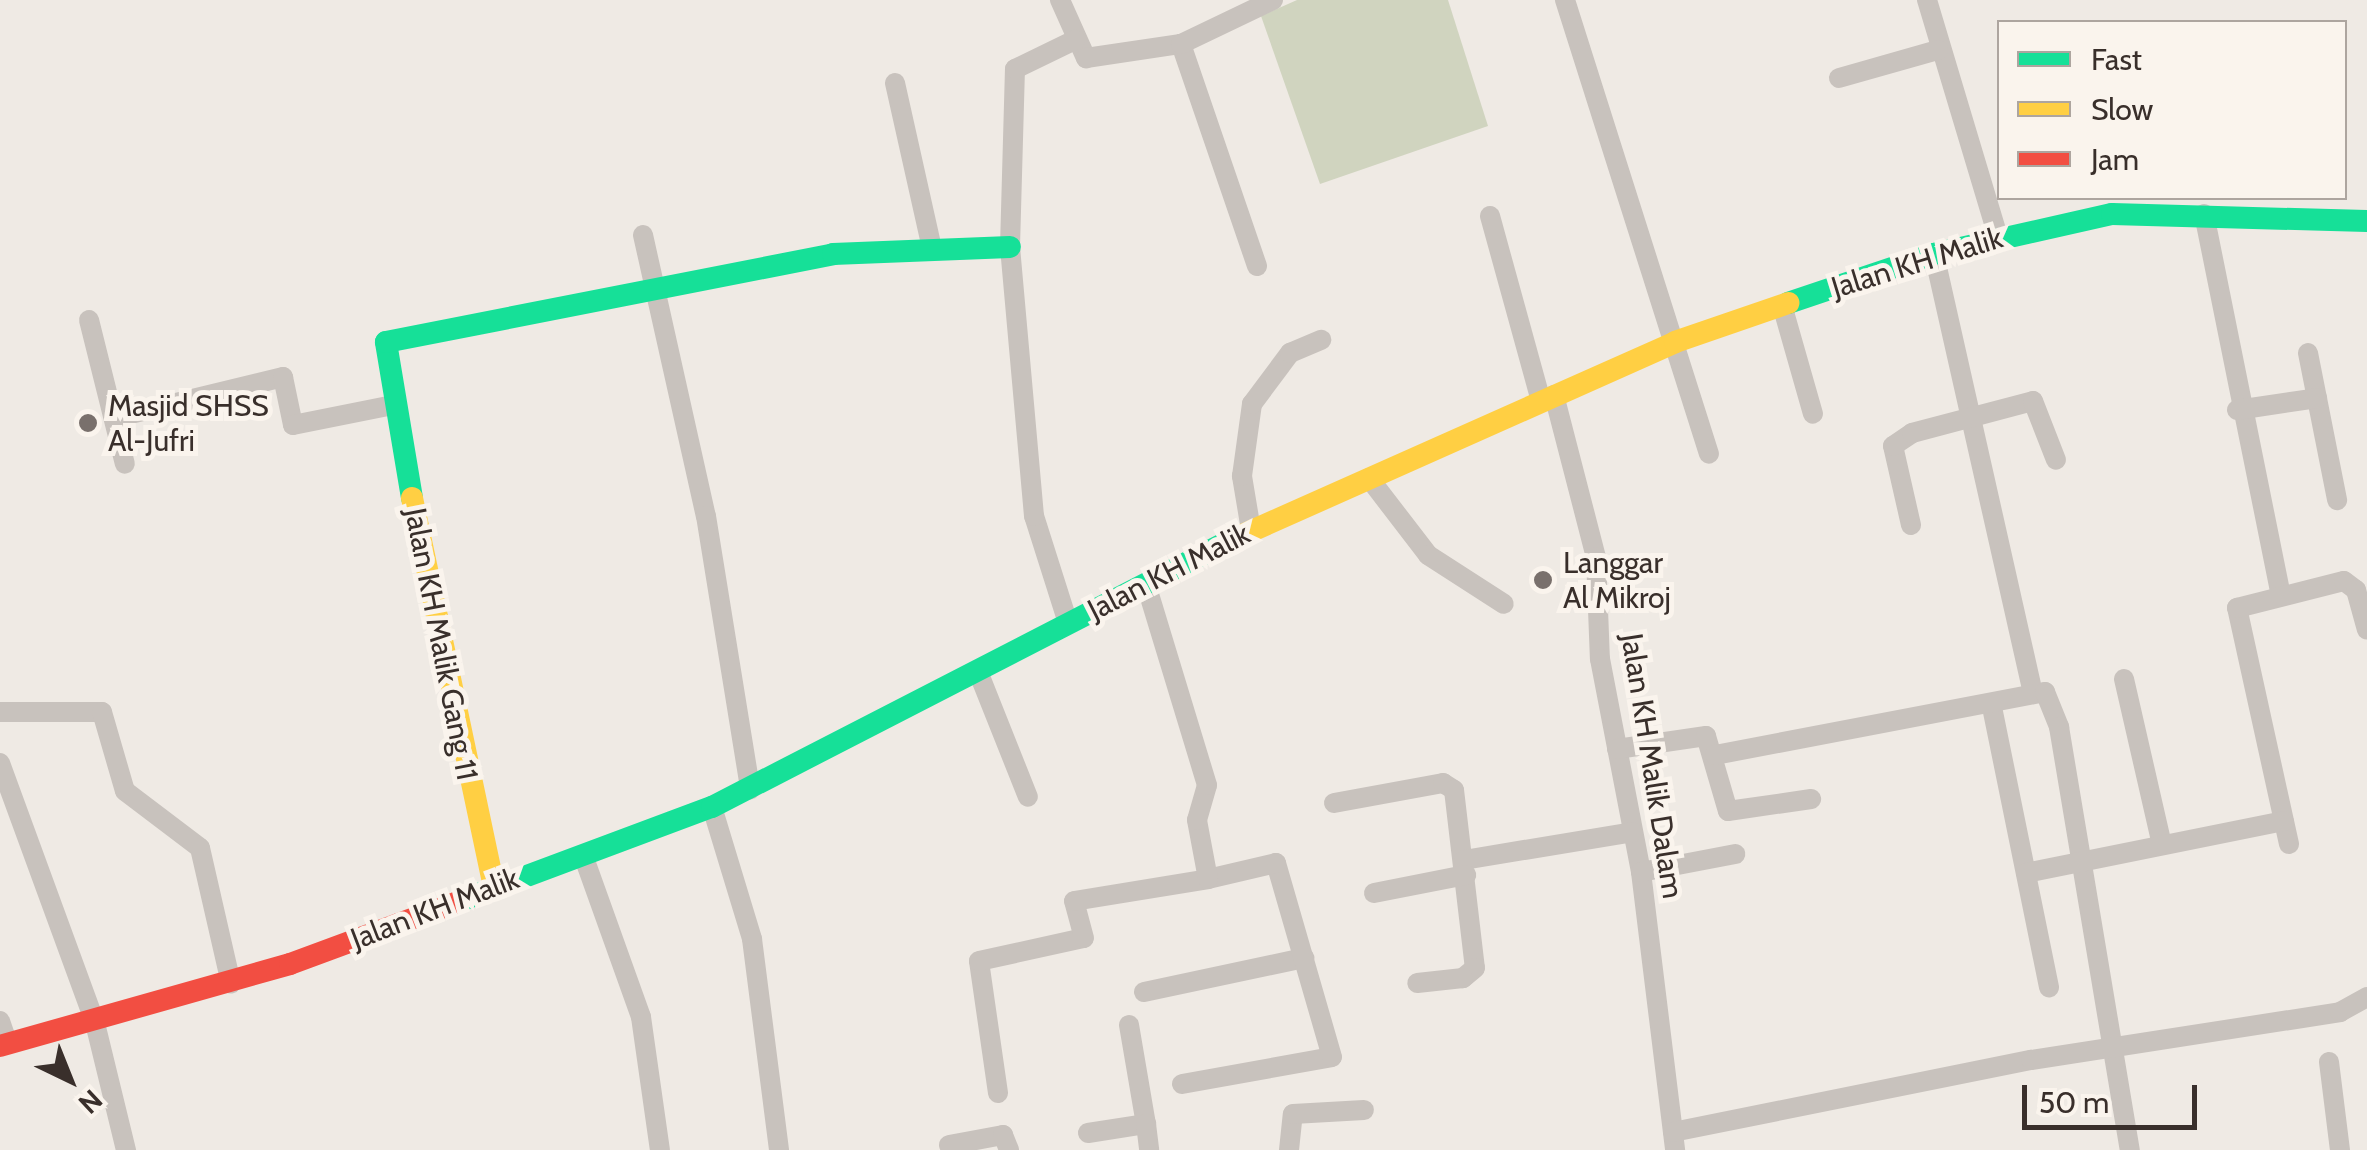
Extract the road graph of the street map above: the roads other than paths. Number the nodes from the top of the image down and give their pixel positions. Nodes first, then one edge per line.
1 (1060, 0) edge
2 (1274, 0) edge
3 (1566, 0) edge
4 (1927, 0) edge
5 (1246, 5) edge
6 (1075, 40) junction
7 (1181, 44) junction
8 (1938, 50) junction
9 (1839, 78) dead end
10 (895, 83) dead end
11 (2204, 214) junction
12 (1490, 216) dead end
13 (2367, 222) edge
14 (642, 235) dead end
15 (1998, 237) junction
16 (932, 248) junction
17 (1010, 248) junction
18 (1934, 254) junction
19 (1257, 266) dead end
20 (656, 294) junction
21 (1782, 305) junction
22 (89, 320) dead end
23 (1321, 340) dead end
24 (1674, 342) junction
25 (2308, 353) dead end
26 (1548, 398) junction
27 (2318, 398) junction
28 (393, 405) junction
29 (2238, 410) junction
30 (1813, 414) dead end
31 (114, 418) junction
32 (1968, 420) junction
33 (1709, 454) dead end
34 (2056, 460) dead end
35 (125, 464) dead end
36 (1369, 478) junction
37 (2336, 500) dead end
38 (1911, 525) dead end
39 (1250, 530) junction
40 (1146, 584) junction
41 (2280, 591) junction
42 (1504, 604) dead end
43 (1068, 623) junction
44 (2367, 630) edge
45 (978, 674) junction
46 (2124, 678) dead end
47 (2032, 689) junction
48 (0, 712) edge
49 (1993, 712) dead end
50 (1617, 749) junction
51 (1715, 755) junction
52 (0, 763) edge
53 (750, 790) junction
54 (1028, 797) dead end
55 (1812, 799) dead end
56 (1334, 803) dead end
57 (712, 807) junction
58 (2284, 821) junction
59 (1633, 832) junction
60 (2289, 844) dead end
61 (2162, 845) junction
62 (1735, 854) dead end
63 (584, 856) junction
64 (2082, 862) junction
65 (1465, 867) junction
66 (1642, 872) junction
67 (2026, 873) junction
68 (1208, 878) junction
69 (493, 883) junction
70 (1374, 893) dead end
71 (1304, 958) junction
72 (231, 983) junction
73 (1416, 983) dead end
74 (2049, 987) dead end
75 (1144, 992) dead end
76 (2367, 997) edge
77 (0, 1021) edge
78 (94, 1023) junction
79 (1129, 1025) dead end
80 (4, 1045) edge
81 (2113, 1050) junction
82 (2329, 1062) dead end
83 (1182, 1084) dead end
84 (998, 1093) dead end
85 (1364, 1110) dead end
86 (1146, 1124) junction
87 (1088, 1133) dead end
88 (1674, 1141) edge
89 (949, 1145) dead end
90 (126, 1150) edge
91 (660, 1150) edge
92 (779, 1150) edge
93 (1010, 1150) edge
94 (1149, 1150) edge
95 (1290, 1150) edge
96 (2130, 1150) edge
97 (2340, 1150) edge

1 - 6 street
2 - 5 street
3 - 24 street
4 - 8 street
5 - 7 street
6 - 7 street
6 - 17 street
7 - 19 street
8 - 9 street
8 - 15 street
10 - 16 street
11 - 13 street, Jalan KH Malik
11 - 15 street, Jalan KH Malik
11 - 29 street
12 - 26 street, Jalan KH Malik Dalam
14 - 20 street
15 - 18 street, Jalan KH Malik
16 - 17 street
16 - 20 street
17 - 43 street
18 - 21 street, Jalan KH Malik
18 - 32 street
20 - 28 street, Jalan KH Malik Gang 11
20 - 53 street
21 - 24 street, Jalan KH Malik
21 - 30 street
22 - 31 street
23 - 39 street
24 - 26 street, Jalan KH Malik
24 - 33 street
25 - 27 street
26 - 36 street, Jalan KH Malik
26 - 50 street, Jalan KH Malik Dalam
27 - 29 street
27 - 37 street
28 - 31 street
28 - 69 street, Jalan KH Malik Gang 11
29 - 41 street
31 - 35 street
32 - 34 street
32 - 38 street
32 - 47 street
36 - 39 street, Jalan KH Malik
36 - 42 street
39 - 40 street, Jalan KH Malik
40 - 43 street, Jalan KH Malik
40 - 68 street
41 - 44 street
41 - 58 street
43 - 45 street, Jalan KH Malik
45 - 53 street, Jalan KH Malik
45 - 54 street
46 - 61 street
47 - 51 street
47 - 64 street
48 - 72 street
49 - 67 street
50 - 51 street
50 - 59 street, Jalan KH Malik Dalam
51 - 55 street
52 - 78 street
53 - 57 street, Jalan KH Malik
56 - 65 street
57 - 63 street, Jalan KH Malik
57 - 92 street
58 - 60 street
58 - 61 street
59 - 65 street
59 - 66 street, Jalan KH Malik Dalam
61 - 64 street
62 - 66 street
63 - 69 street, Jalan KH Malik
63 - 91 street
64 - 67 street
64 - 81 street
65 - 70 street
65 - 73 street
66 - 88 street, Jalan KH Malik Dalam
67 - 74 street
68 - 71 street
68 - 84 street
69 - 72 street, Jalan KH Malik
71 - 75 street
71 - 83 street
72 - 78 street, Jalan KH Malik
76 - 81 street
77 - 80 street
78 - 80 street, Jalan KH Malik
78 - 90 street
79 - 86 street
81 - 88 street
81 - 96 street
82 - 97 street
85 - 95 street
86 - 87 street
86 - 94 street
89 - 93 street

